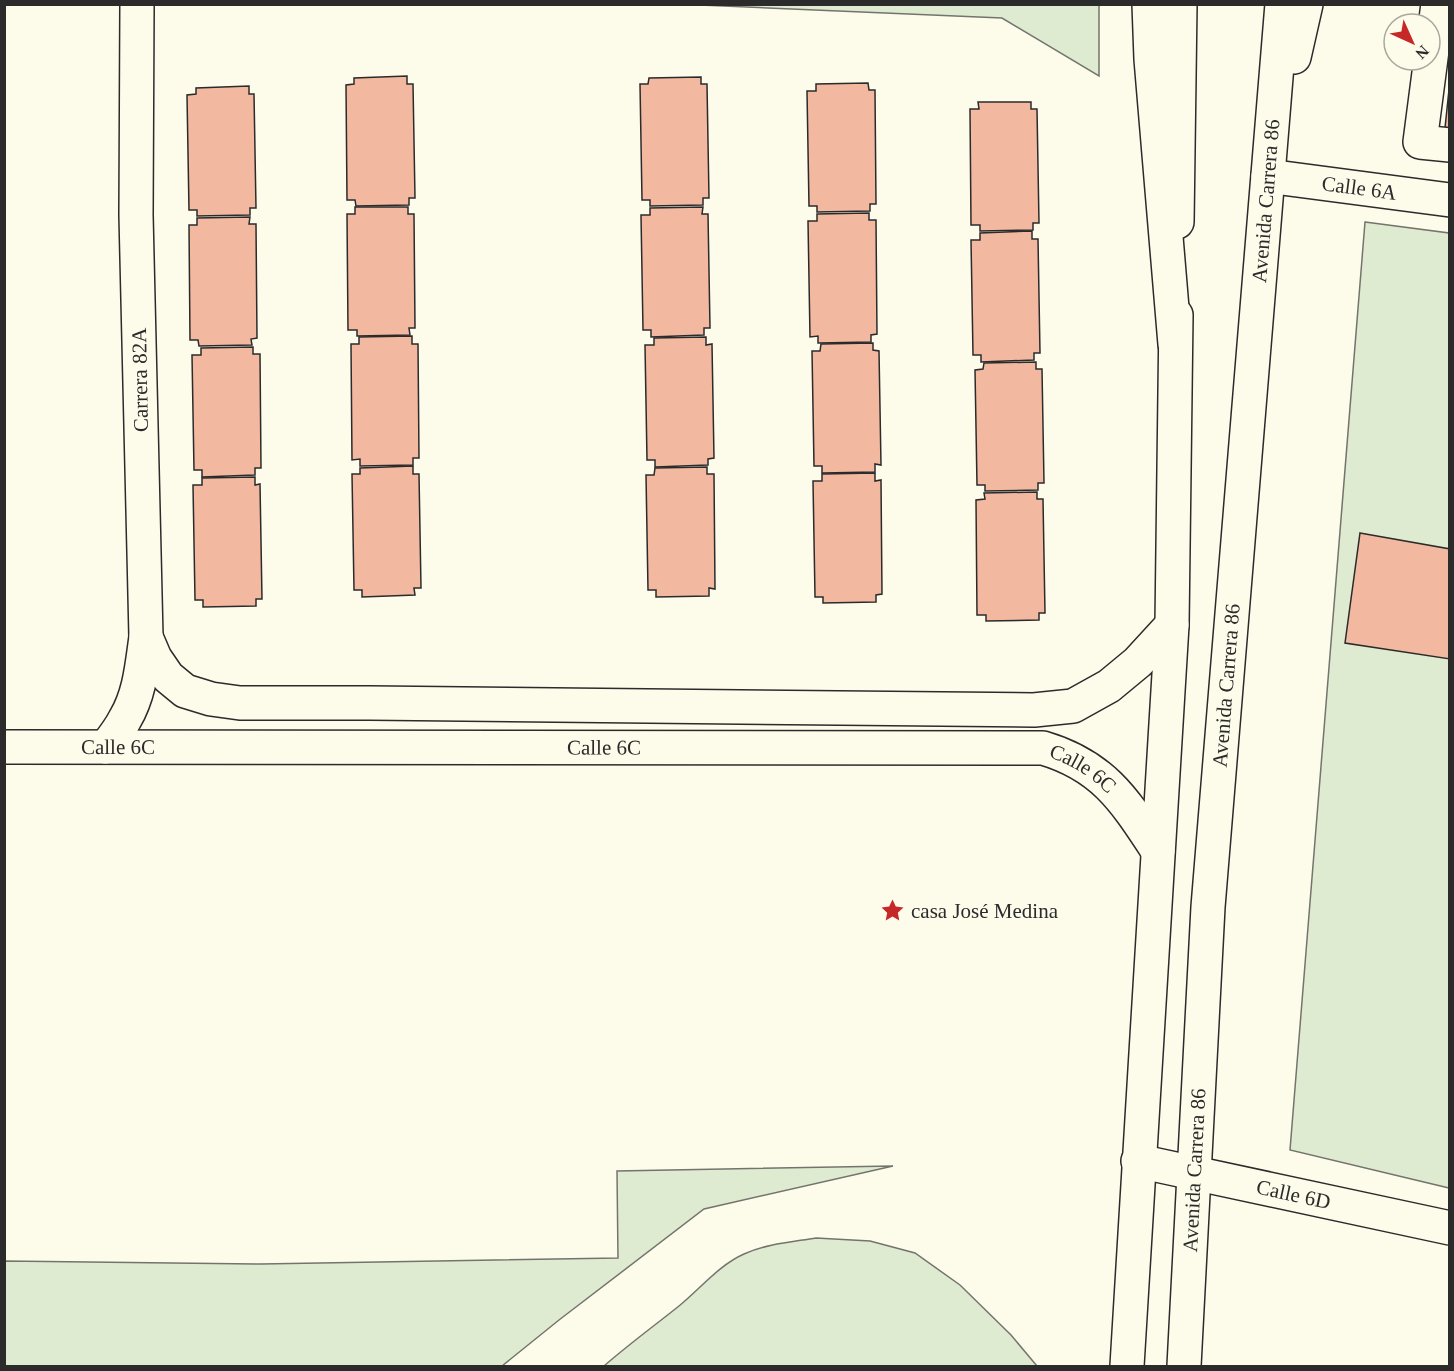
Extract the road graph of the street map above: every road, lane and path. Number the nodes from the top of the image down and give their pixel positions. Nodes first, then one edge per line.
1 (137, 4) edge
2 (1149, 4) edge
3 (1180, 4) edge
4 (1282, 4) edge
5 (1306, 4) edge
6 (1438, 4) edge
7 (1449, 145) edge
8 (1268, 176) junction
9 (1449, 200) edge
10 (1175, 344) junction
11 (1172, 625) junction
12 (146, 637) junction
13 (4, 747) edge
14 (106, 747) junction
15 (1158, 851) junction
16 (1138, 1161) junction
17 (1193, 1173) junction
18 (1449, 1228) edge
19 (1127, 1366) edge
20 (1184, 1366) edge

1 - 12 main road, Carrera 82A
2 - 10 main road
3 - 10 main road
4 - 8 main road, Avenida Carrera 86
5 - 8 main road
6 - 7 main road
8 - 9 main road, Calle 6A
8 - 17 main road, Avenida Carrera 86
10 - 11 main road
11 - 12 main road, Calle 6C
11 - 15 main road
12 - 14 main road, Carrera 82A
13 - 14 main road, Calle 6C
14 - 15 main road, Calle 6C
15 - 16 main road
16 - 17 main road, Calle 6D
16 - 19 main road
17 - 18 main road, Calle 6D
17 - 20 main road, Avenida Carrera 86

